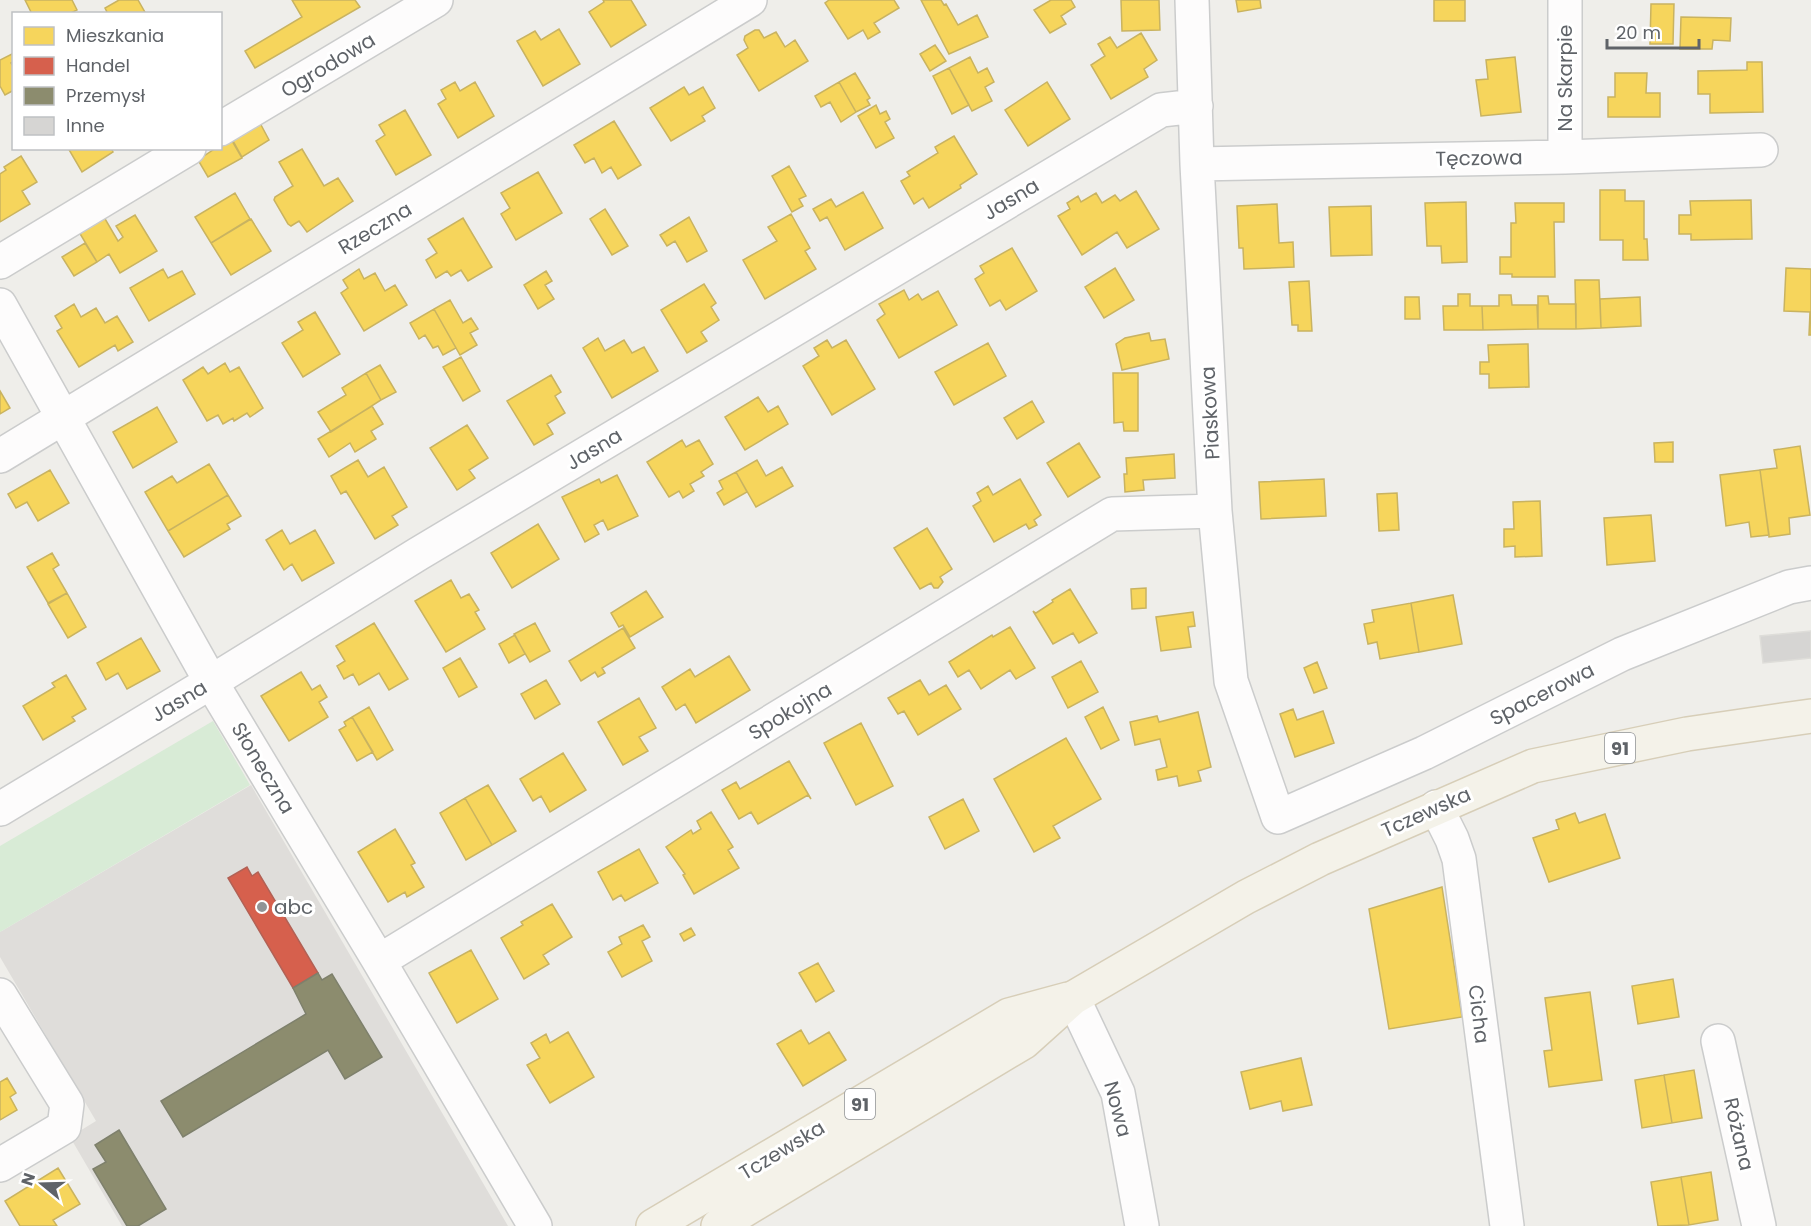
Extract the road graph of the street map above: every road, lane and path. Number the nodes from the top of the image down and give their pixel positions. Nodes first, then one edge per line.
1 (436, 0) edge
2 (750, 0) edge
3 (1192, 0) edge
4 (1565, 0) edge
5 (1196, 106) junction
6 (222, 128) edge
7 (186, 150) edge
8 (1761, 150) dead end
9 (1565, 157) junction
10 (1197, 164) junction
11 (0, 262) edge
12 (0, 305) edge
13 (64, 418) junction
14 (0, 456) edge
15 (1215, 511) junction
16 (1811, 583) edge
17 (211, 682) junction
18 (1811, 716) edge
19 (1436, 807) junction
20 (0, 809) edge
21 (1278, 817) joint
22 (379, 961) junction
23 (0, 995) edge
24 (1073, 998) junction
25 (1718, 1041) dead end
26 (0, 1165) edge
27 (536, 1226) edge
28 (654, 1226) edge
29 (718, 1226) edge
30 (1142, 1226) edge
31 (1507, 1226) edge
32 (1759, 1226) edge

1 - 6 street, Ogrodowa
2 - 13 street, Rzeczna
3 - 5 street, Piaskowa
4 - 9 street, Na Skarpie
5 - 10 street, Piaskowa
5 - 17 street, Jasna
7 - 11 street
8 - 9 street, Tęczowa
9 - 10 street, Tęczowa
10 - 15 street, Piaskowa
12 - 13 street, Słoneczna
13 - 14 street, Rzeczna
13 - 17 street, Słoneczna
15 - 21 street, Piaskowa
15 - 22 street, Spokojna
16 - 21 street, Spacerowa
17 - 20 street, Jasna
17 - 22 street, Słoneczna
18 - 19 main road, Tczewska / 91
19 - 24 main road, Tczewska / 91
19 - 31 street, Cicha
22 - 27 street, Słoneczna
23 - 26 street
24 - 28 main road, Tczewska / 91
24 - 29 main road, Tczewska / 91
24 - 30 street, Nowa
25 - 32 street, Różana

